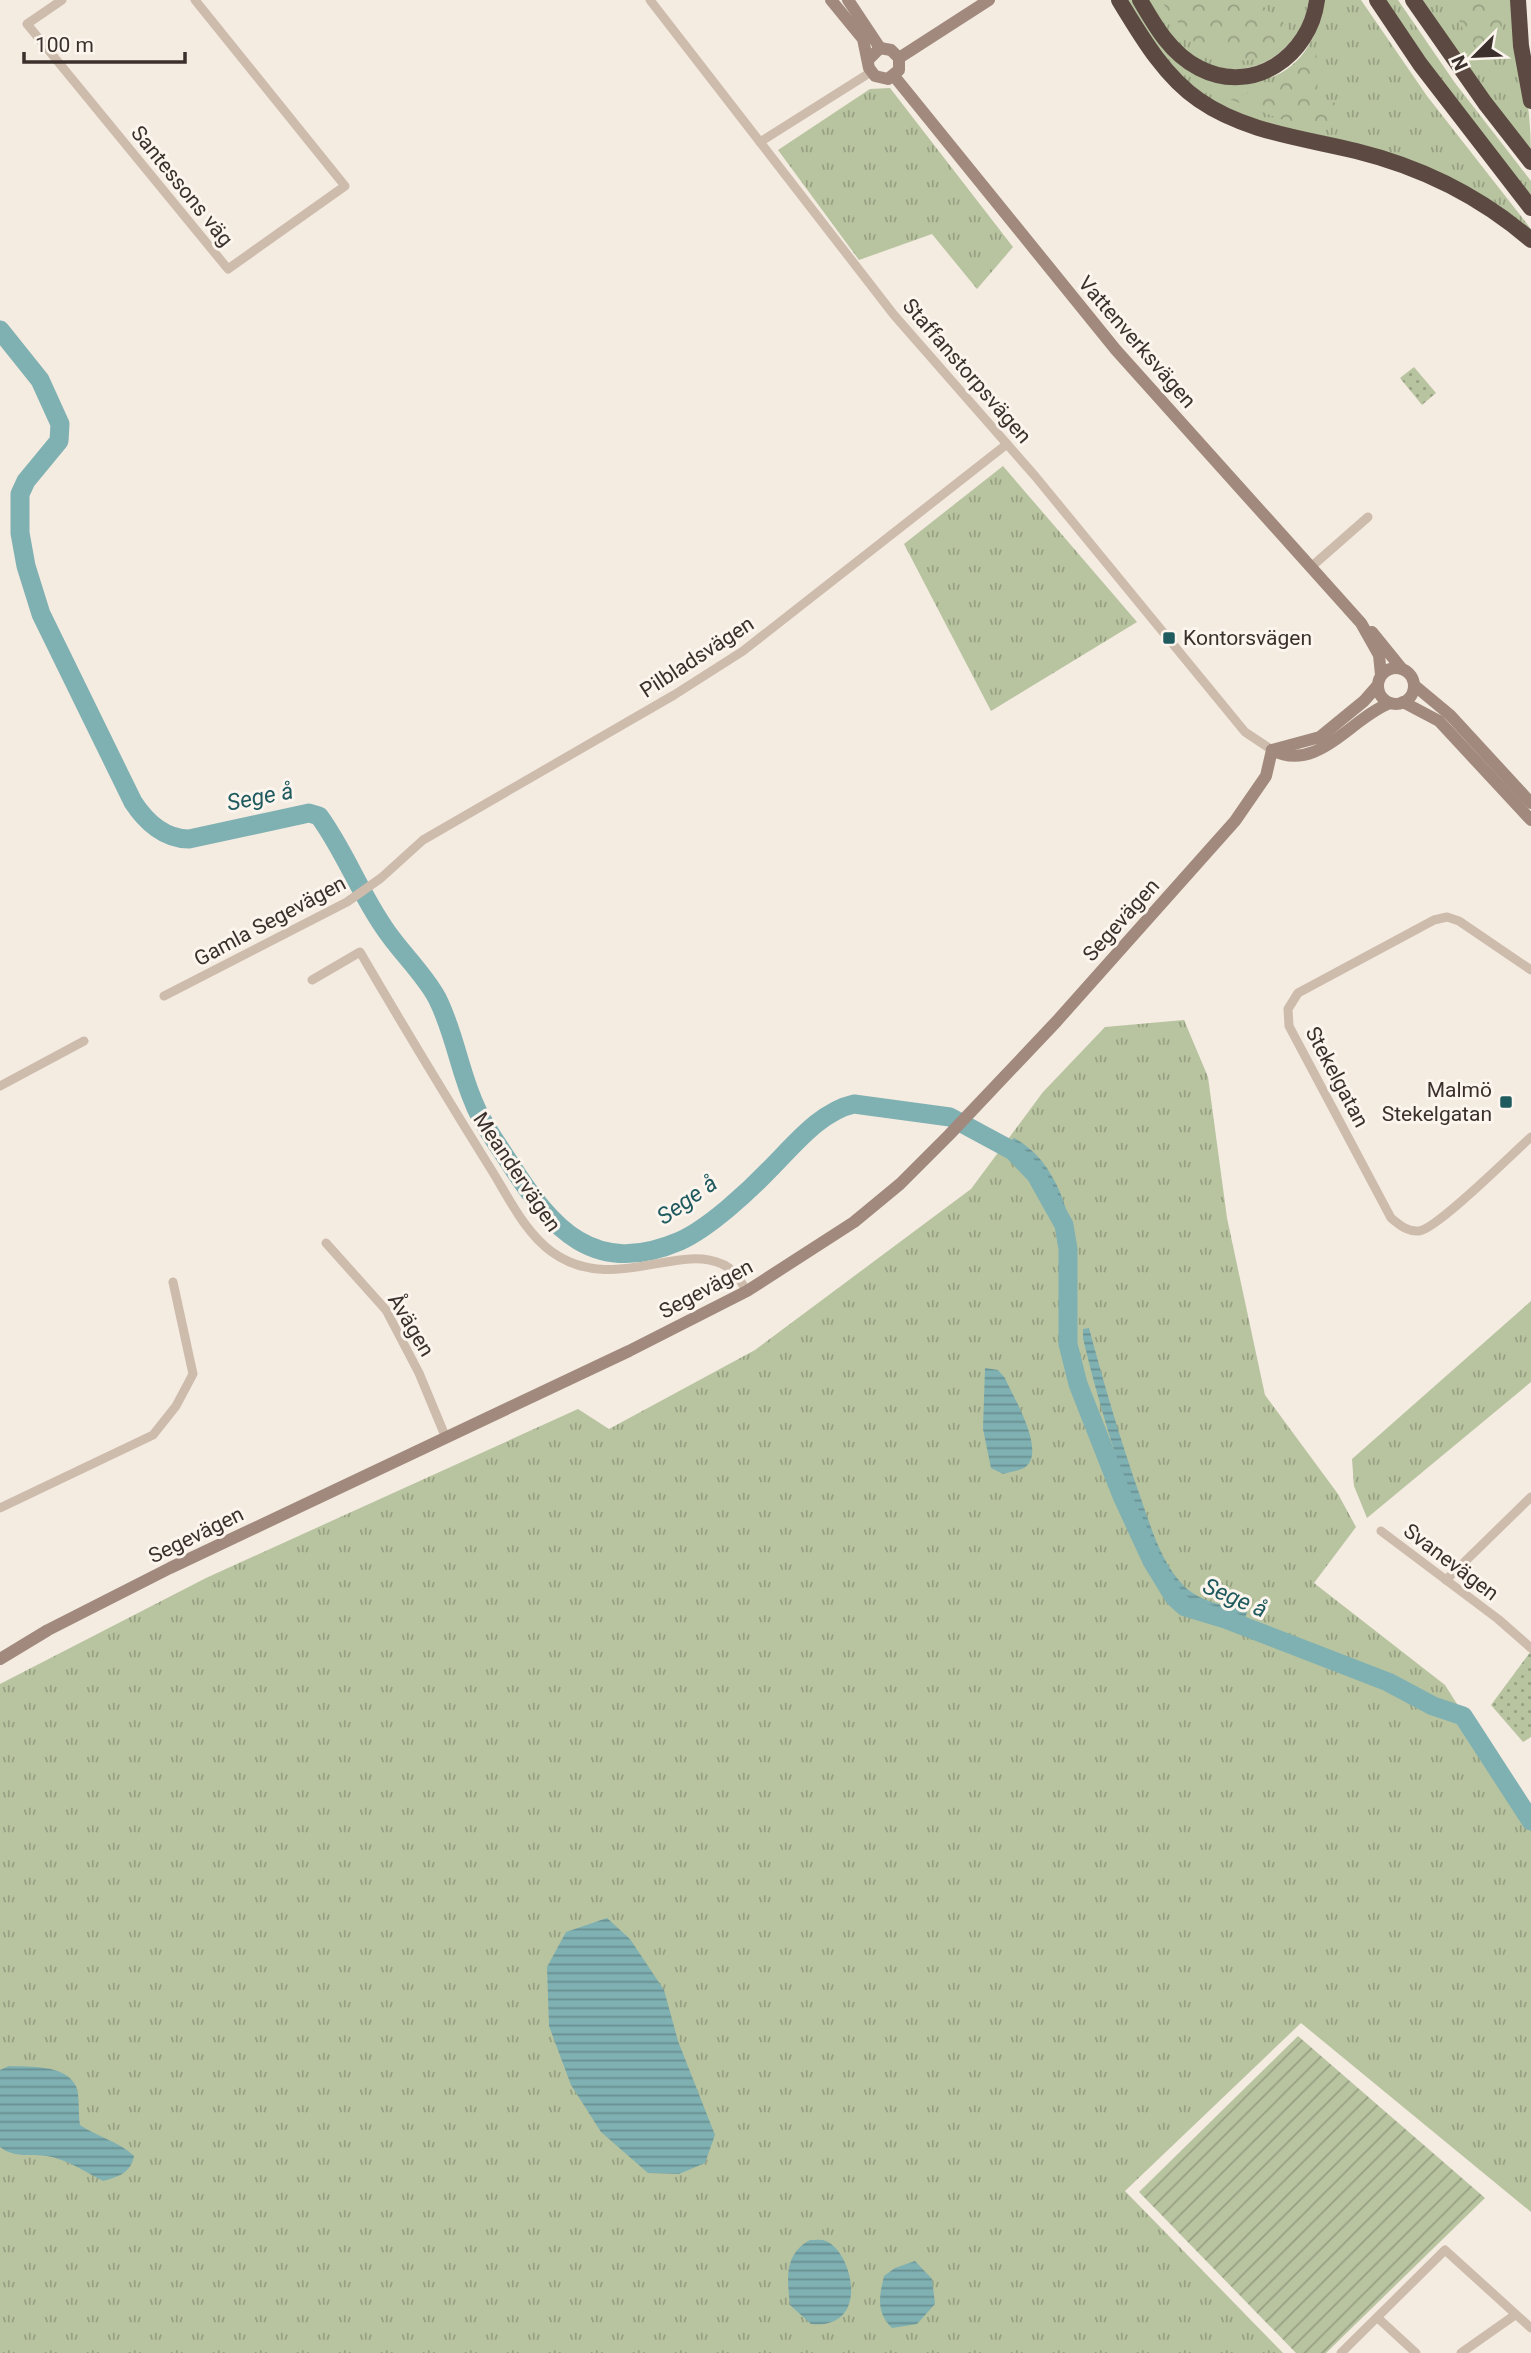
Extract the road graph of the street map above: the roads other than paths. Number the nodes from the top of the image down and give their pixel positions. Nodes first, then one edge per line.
1 (62, 0) edge
2 (195, 0) edge
3 (650, 0) edge
4 (831, 0) edge
5 (848, 0) edge
6 (989, 0) edge
7 (1119, 0) edge
8 (1140, 0) edge
9 (1317, 0) edge
10 (1377, 0) edge
11 (1413, 0) edge
12 (1518, 0) edge
13 (880, 48) junction
14 (898, 58) junction
15 (870, 66) junction
16 (894, 76) junction
17 (1531, 100) edge
18 (760, 142) junction
19 (1531, 162) edge
20 (1531, 208) edge
21 (1531, 240) edge
22 (1007, 444) junction
23 (1368, 517) dead end
24 (1311, 568) junction
25 (1361, 623) junction
26 (1402, 669) junction
27 (1379, 680) junction
28 (1414, 685) junction
29 (1404, 702) junction
30 (1390, 703) junction
31 (1272, 750) junction
32 (1529, 810) edge
33 (389, 871) joint
34 (1531, 970) edge
35 (312, 980) dead end
36 (164, 996) dead end
37 (84, 1041) dead end
38 (0, 1086) edge
39 (1531, 1138) edge
40 (326, 1243) dead end
41 (173, 1282) dead end
42 (747, 1291) junction
43 (446, 1438) junction
44 (1531, 1497) edge
45 (0, 1508) edge
46 (1381, 1531) dead end
47 (1446, 1580) junction
48 (1531, 1648) edge
49 (0, 1659) edge
50 (1515, 2315) junction
51 (1378, 2319) junction
52 (1531, 2328) edge
53 (1341, 2353) edge
54 (1416, 2353) edge
55 (1461, 2353) edge

1 - 2 street, Santessons väg
3 - 18 street, Staffanstorpsvägen
4 - 15 street
5 - 13 street
6 - 14 street
7 - 21 highway
8 - 9 highway
10 - 20 highway
11 - 19 highway
12 - 17 highway
13 - 14 street
13 - 15 street
14 - 16 street
15 - 16 street
15 - 18 street
16 - 24 street, Vattenverksvägen
18 - 22 street, Staffanstorpsvägen
22 - 31 street, Staffanstorpsvägen
22 - 33 street, Pilbladsvägen
23 - 24 street
24 - 25 street, Vattenverksvägen
25 - 26 street, Vattenverksvägen
25 - 27 street, Vattenverksvägen
26 - 27 street
26 - 28 street
27 - 30 street
27 - 31 street
28 - 29 street
28 - 32 street
29 - 30 street
29 - 32 street
30 - 31 street
31 - 42 street, Segevägen
33 - 36 street, Gamla Segevägen
34 - 39 street, Stekelgatan
35 - 42 street, Meandervägen
37 - 38 street
40 - 43 street, Åvägen
41 - 45 street
42 - 43 street, Segevägen
43 - 49 street, Segevägen
44 - 47 street
46 - 47 street, Svanevägen
47 - 48 street, Svanevägen
50 - 51 street
50 - 52 street
50 - 55 street
51 - 53 street
51 - 54 street

